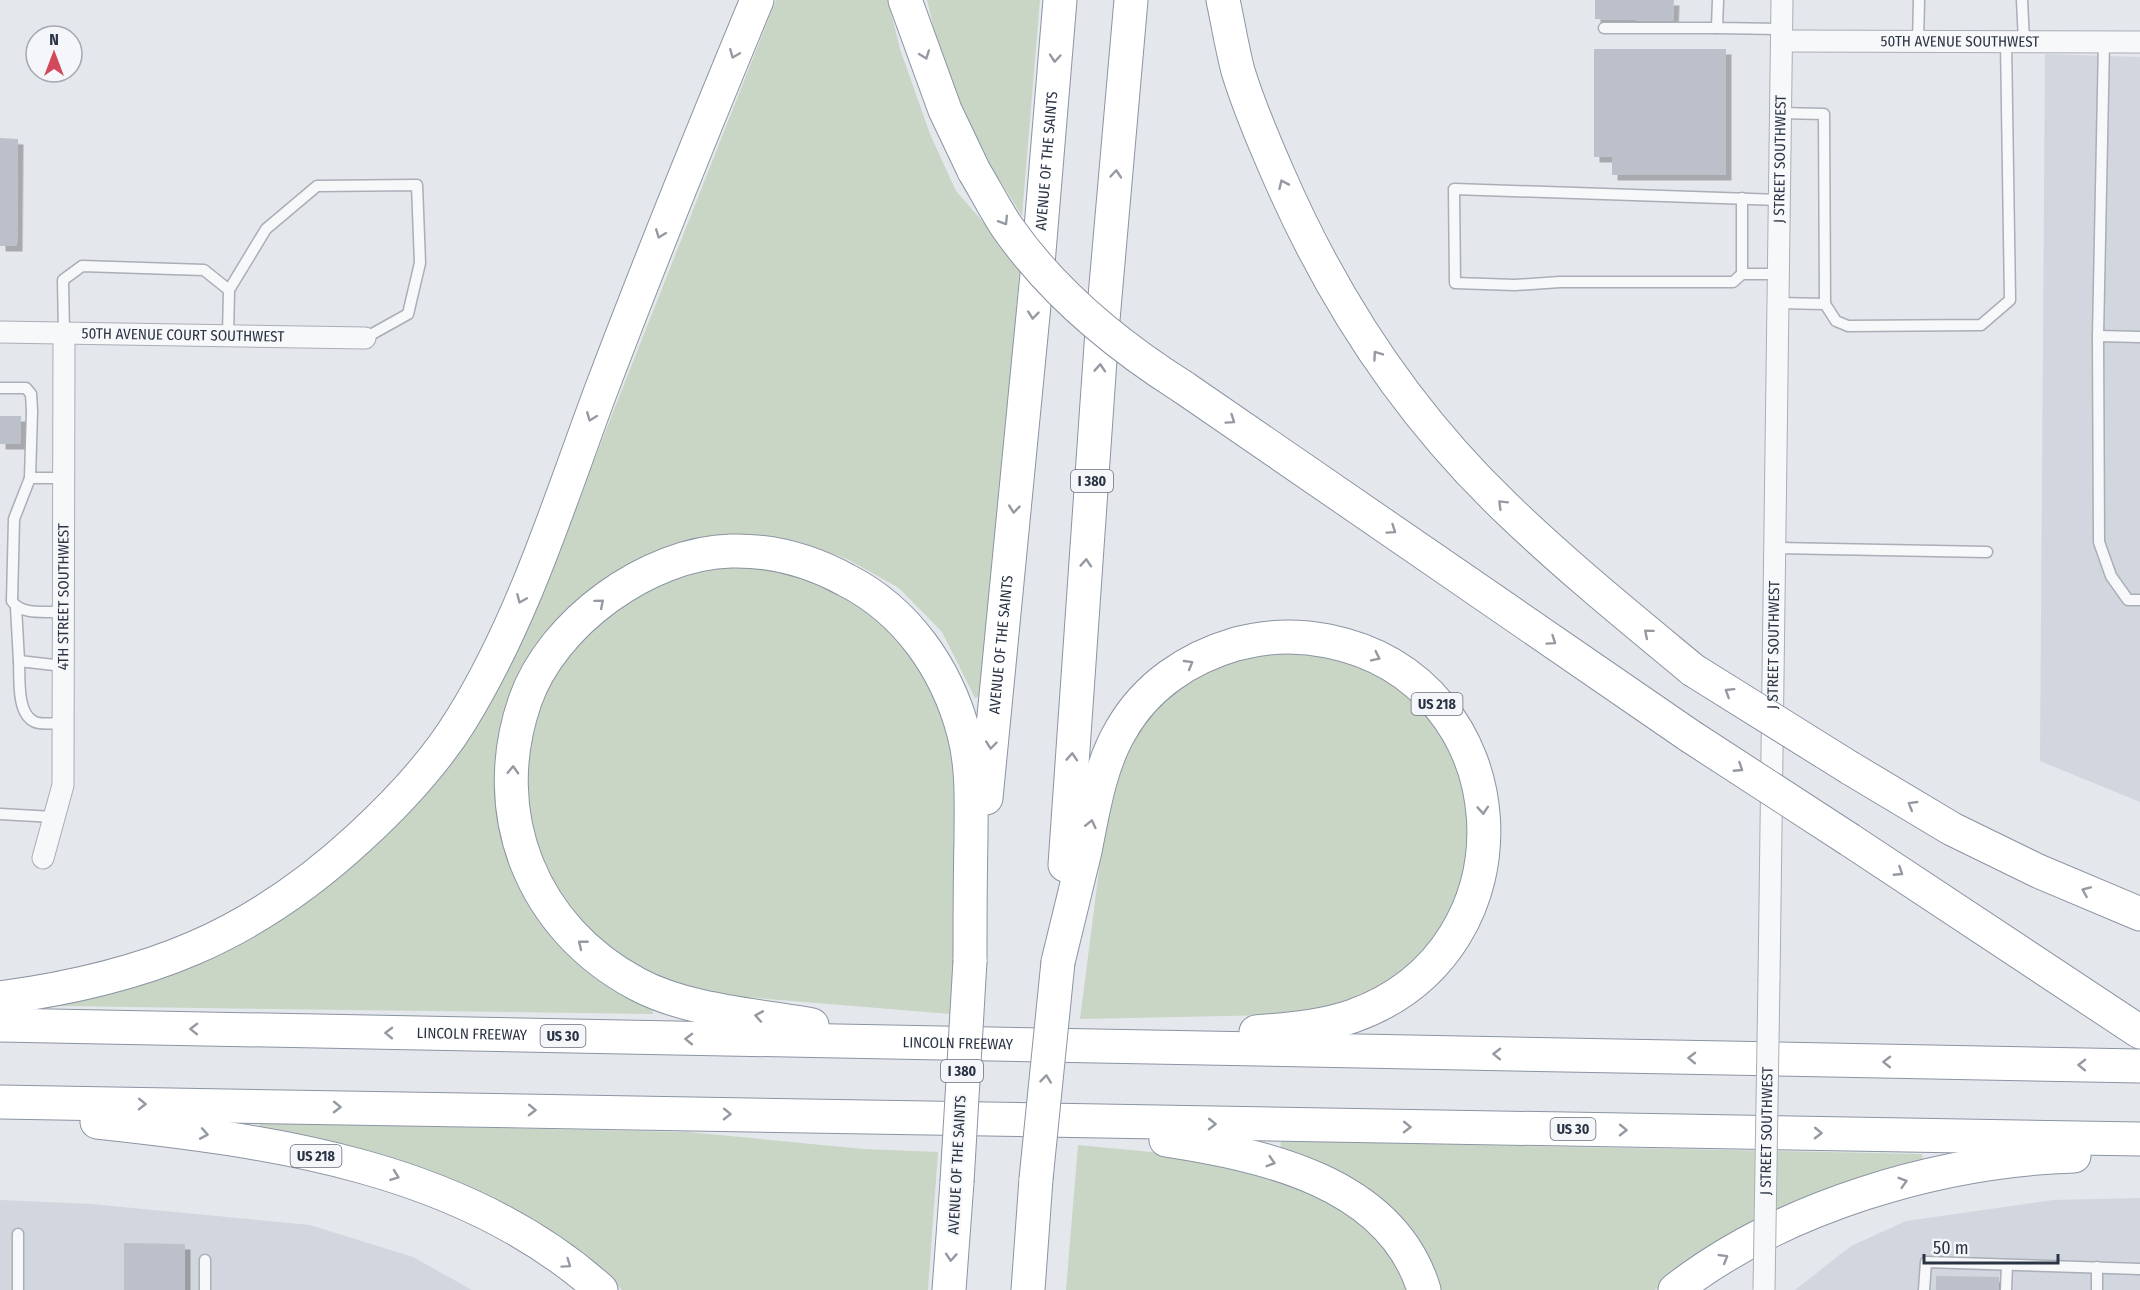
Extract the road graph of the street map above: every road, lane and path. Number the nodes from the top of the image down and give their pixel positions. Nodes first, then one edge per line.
1 (757, 0) edge
2 (905, 0) edge
3 (1060, 0) edge
4 (1131, 0) edge
5 (1223, 0) edge
6 (1718, 0) edge
7 (1782, 0) edge
8 (1919, 0) edge
9 (2022, 0) edge
10 (1604, 28) dead end
11 (1717, 28) junction
12 (1782, 35) junction
13 (1918, 42) junction
14 (2015, 42) junction
15 (2104, 42) junction
16 (2140, 42) edge
17 (1781, 113) junction
18 (1742, 198) junction
19 (1780, 200) junction
20 (1742, 274) junction
21 (1779, 274) junction
22 (229, 290) junction
23 (1778, 303) junction
24 (1825, 304) junction
25 (0, 332) edge
26 (64, 333) junction
27 (228, 336) junction
28 (2098, 336) junction
29 (365, 338) joint
30 (2140, 338) edge
31 (0, 388) edge
32 (30, 478) junction
33 (64, 478) junction
34 (1774, 548) junction
35 (1987, 552) dead end
36 (2140, 600) edge
37 (16, 607) junction
38 (64, 612) junction
39 (19, 661) junction
40 (63, 666) junction
41 (63, 723) junction
42 (0, 814) edge
43 (54, 817) junction
44 (43, 858) dead end
45 (2140, 914) edge
46 (970, 961) junction
47 (1058, 962) junction
48 (0, 998) edge
49 (0, 1025) edge
50 (2140, 1032) edge
51 (921, 1044) junction
52 (1126, 1047) junction
53 (2140, 1066) edge
54 (0, 1102) edge
55 (0, 1112) edge
56 (1006, 1121) junction
57 (2140, 1139) edge
58 (2140, 1154) edge
59 (1033, 1229) junction
60 (18, 1234) dead end
61 (205, 1260) dead end
62 (2007, 1264) junction
63 (2097, 1267) junction
64 (2140, 1269) edge
65 (18, 1290) edge
66 (205, 1290) edge
67 (600, 1290) edge
68 (949, 1290) edge
69 (1028, 1290) edge
70 (1038, 1290) edge
71 (1424, 1290) edge
72 (1675, 1290) edge
73 (1764, 1290) edge
74 (1924, 1290) edge
75 (2006, 1290) edge
76 (2097, 1290) edge

1 -> 48 highway
2 -> 50 highway, bridge
3 -> 46 highway, AVENUE OF THE SAINTS / I 380
47 -> 4 highway, I 380
45 -> 5 highway, bridge
6 - 11 lane
7 - 12 street, J STREET SOUTHWEST
8 - 13 lane
9 - 14 lane
10 - 11 lane
11 - 12 lane
12 - 13 street, 50TH AVENUE SOUTHWEST
12 - 17 street, J STREET SOUTHWEST
13 - 14 street, 50TH AVENUE SOUTHWEST
14 - 15 street, 50TH AVENUE SOUTHWEST
14 - 24 lane
15 - 16 street, 50TH AVENUE SOUTHWEST
15 - 28 lane
17 - 19 street, J STREET SOUTHWEST
17 - 24 lane
18 - 19 lane
18 - 20 lane
18 - 20 lane
19 - 21 street, J STREET SOUTHWEST
20 - 21 lane
21 - 23 street, J STREET SOUTHWEST
22 - 26 lane
22 - 27 lane
22 - 29 lane
23 - 24 lane
23 - 34 street, J STREET SOUTHWEST
25 - 26 street, 50TH AVENUE COURT SOUTHWEST
26 - 27 street, 50TH AVENUE COURT SOUTHWEST
26 - 33 street, 4TH STREET SOUTHWEST
27 - 29 street, 50TH AVENUE COURT SOUTHWEST
28 - 30 lane
28 - 36 lane
31 - 32 lane
32 - 33 lane
32 - 37 lane
33 - 38 street, 4TH STREET SOUTHWEST
34 - 35 lane
34 - 73 street, J STREET SOUTHWEST, bridge
37 - 38 lane
37 - 39 lane
38 - 40 street, 4TH STREET SOUTHWEST
39 - 40 lane
39 - 41 lane
40 - 41 street, 4TH STREET SOUTHWEST
41 - 43 street, 4TH STREET SOUTHWEST
42 - 43 lane
43 - 44 street, 4TH STREET SOUTHWEST
51 -> 46 highway
46 -> 68 highway, AVENUE OF THE SAINTS / I 380, bridge
47 -> 52 highway, US 218
59 -> 47 highway, I 380, bridge
51 -> 49 highway, LINCOLN FREEWAY / US 30
51 - 52 highway, LINCOLN FREEWAY / US 30
53 -> 52 highway, US 30
54 -> 56 highway, US 30
55 -> 67 highway, US 218
56 -> 57 highway, US 30
56 -> 71 highway
72 -> 58 highway
59 - 69 highway, I 380
59 - 70 highway
60 - 65 lane
61 - 66 lane
62 - 63 lane
62 - 74 lane
62 - 75 lane
63 - 64 lane
63 - 76 lane

